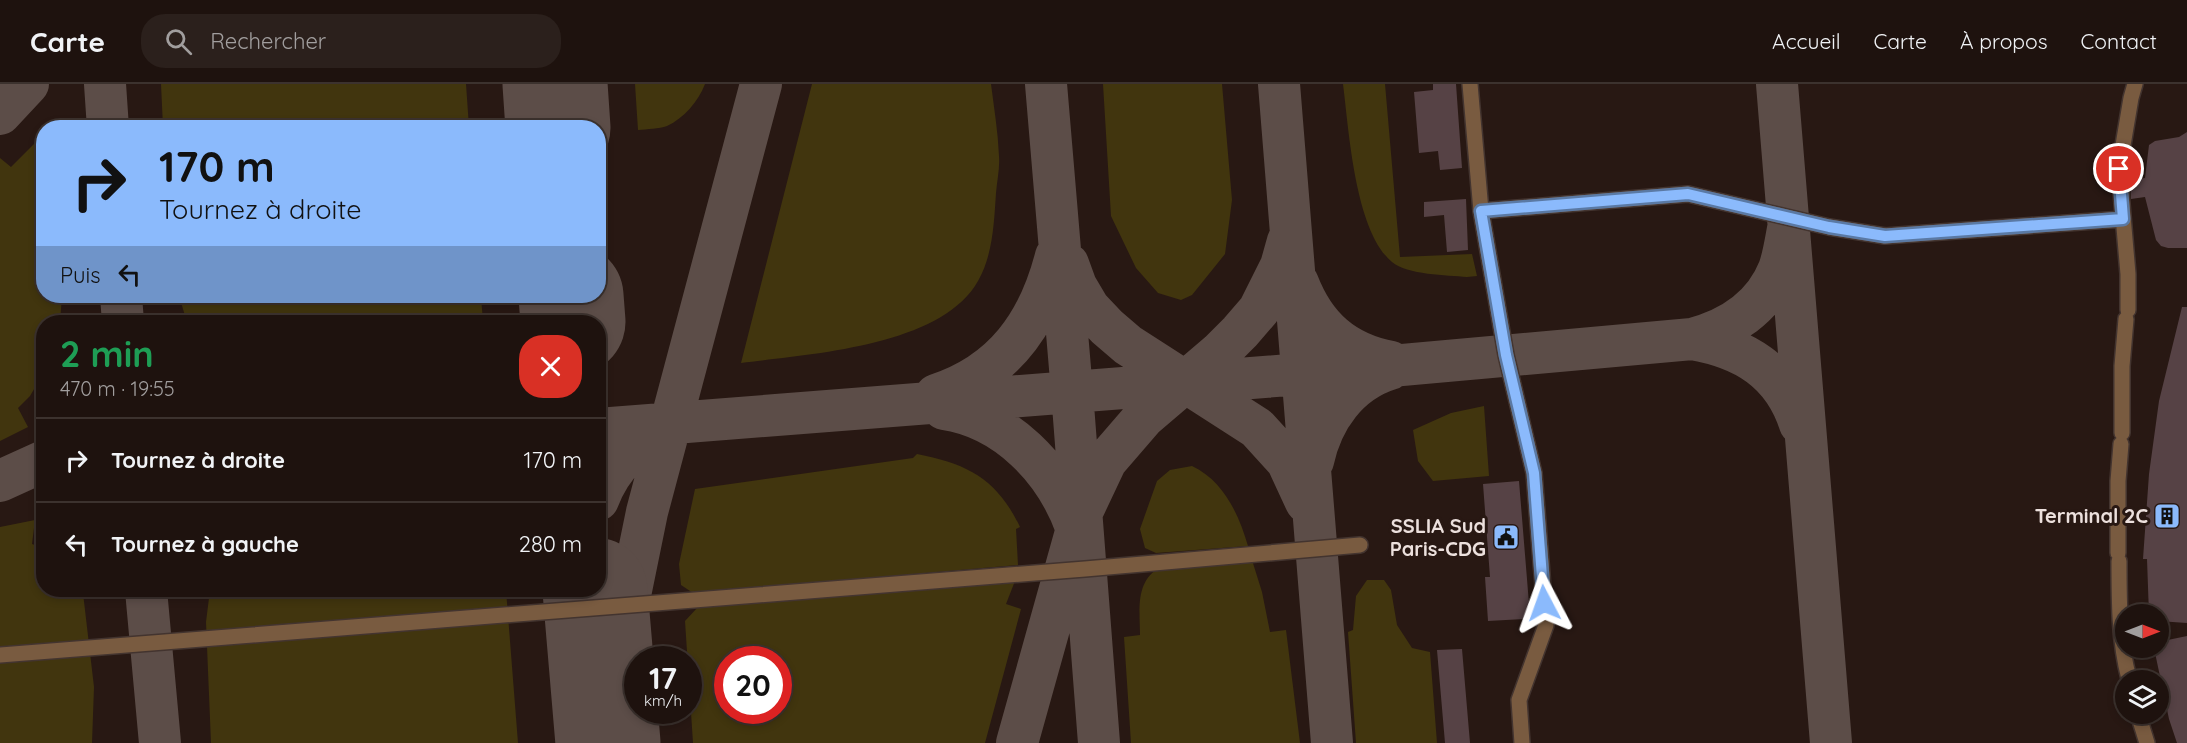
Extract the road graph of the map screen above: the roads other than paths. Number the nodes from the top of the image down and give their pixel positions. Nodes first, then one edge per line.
1 (1470, 84) edge
2 (2136, 84) edge
3 (1481, 211) junction
4 (2123, 219) junction
5 (1360, 545) dead end
6 (0, 655) edge
7 (2126, 670) edge
8 (2141, 724) edge
9 (1522, 743) edge
10 (2147, 743) edge

1 - 3 lane
2 - 4 lane
3 - 4 lane
3 - 9 lane
4 - 7 lane
5 - 6 lane
8 - 10 lane

